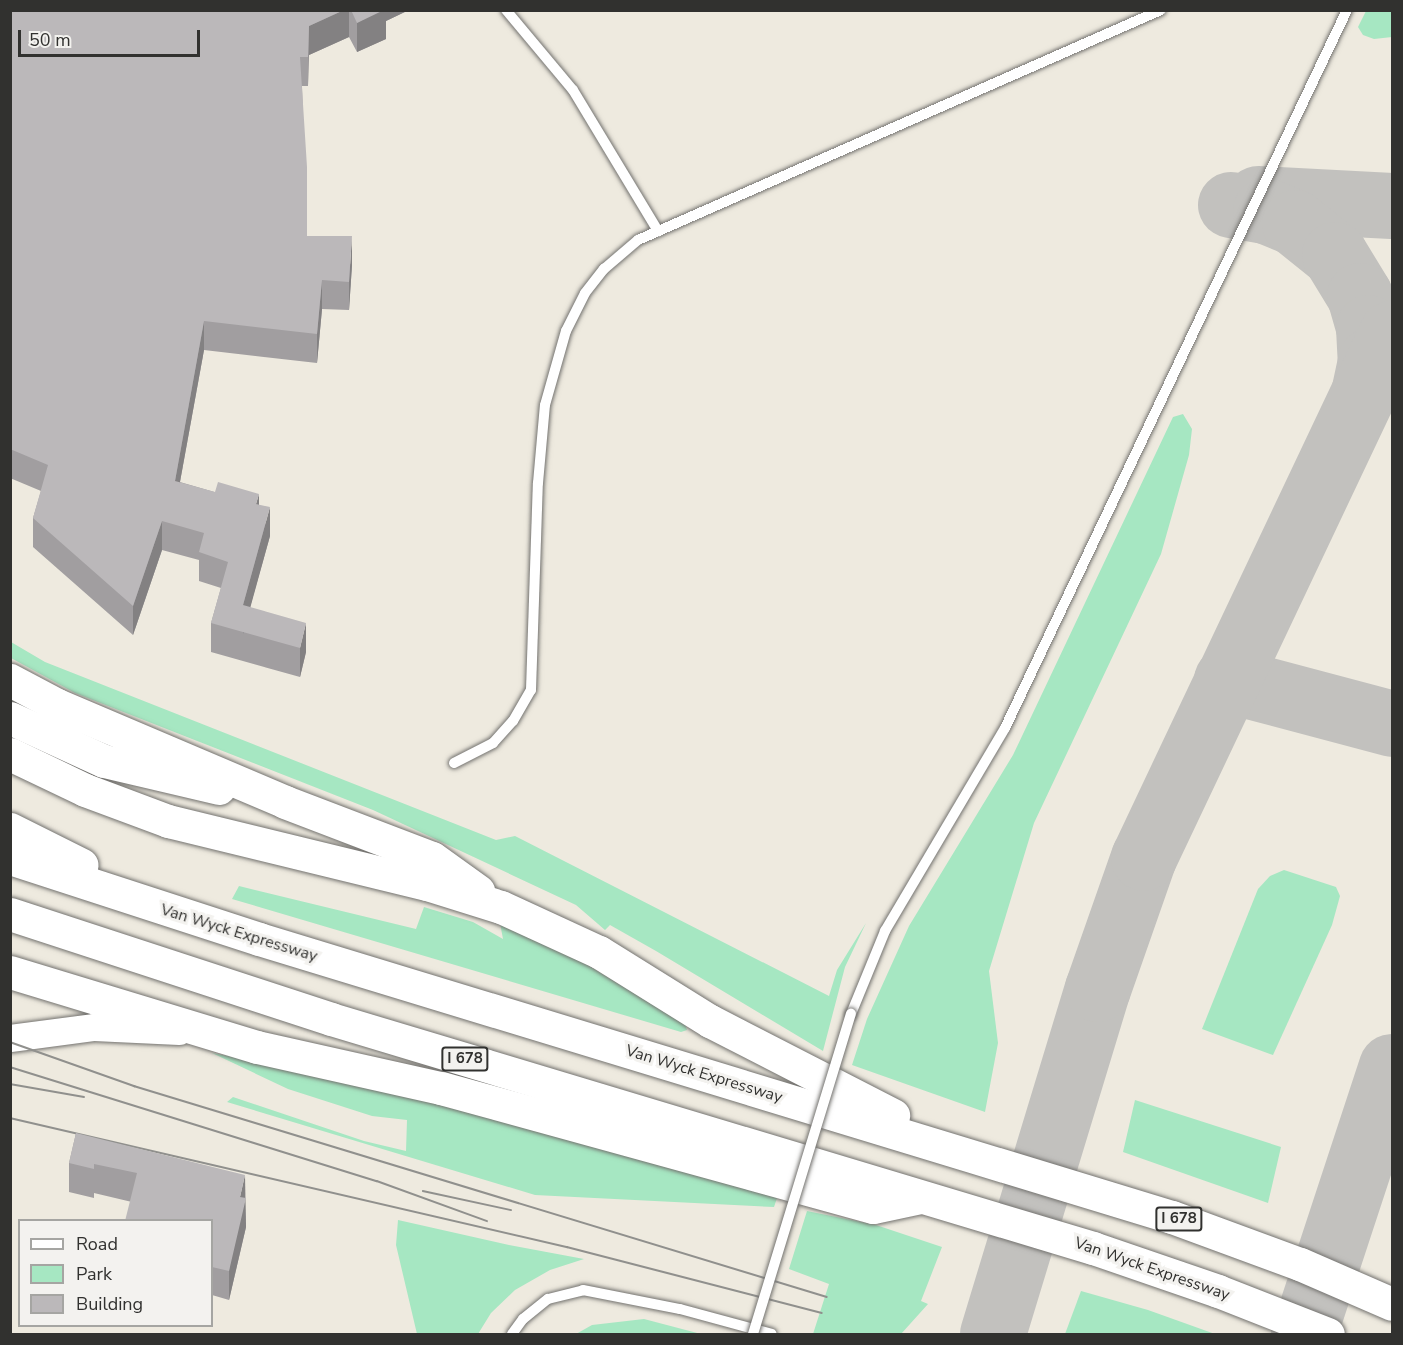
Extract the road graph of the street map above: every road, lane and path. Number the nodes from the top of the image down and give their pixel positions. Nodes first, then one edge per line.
1 (506, 10) edge
2 (1161, 10) edge
3 (1347, 10) edge
4 (658, 231) junction
5 (10, 680) edge
6 (10, 718) edge
7 (10, 754) edge
8 (454, 763) dead end
9 (285, 802) junction
10 (10, 829) edge
11 (10, 858) edge
12 (501, 907) junction
13 (10, 914) edge
14 (177, 914) junction
15 (10, 972) edge
16 (207, 1033) junction
17 (10, 1038) edge
18 (960, 1152) junction
19 (922, 1197) junction
20 (1392, 1304) edge
21 (512, 1335) edge
22 (753, 1335) edge
23 (772, 1335) edge
24 (1328, 1335) edge

1 - 4 lane
2 - 4 lane
3 - 22 lane, bridge
4 - 8 lane
5 - 9 highway
6 - 9 highway
7 - 12 highway
9 - 12 highway
10 - 14 highway
11 - 14 highway, Van Wyck Expressway / I 678
12 - 18 highway
13 - 19 highway, Van Wyck Expressway / I 678
14 - 18 highway, Van Wyck Expressway / I 678
15 - 16 highway
16 - 17 street
16 - 19 highway
18 - 20 highway, Van Wyck Expressway / I 678
19 - 24 highway, Van Wyck Expressway / I 678
21 - 23 lane

